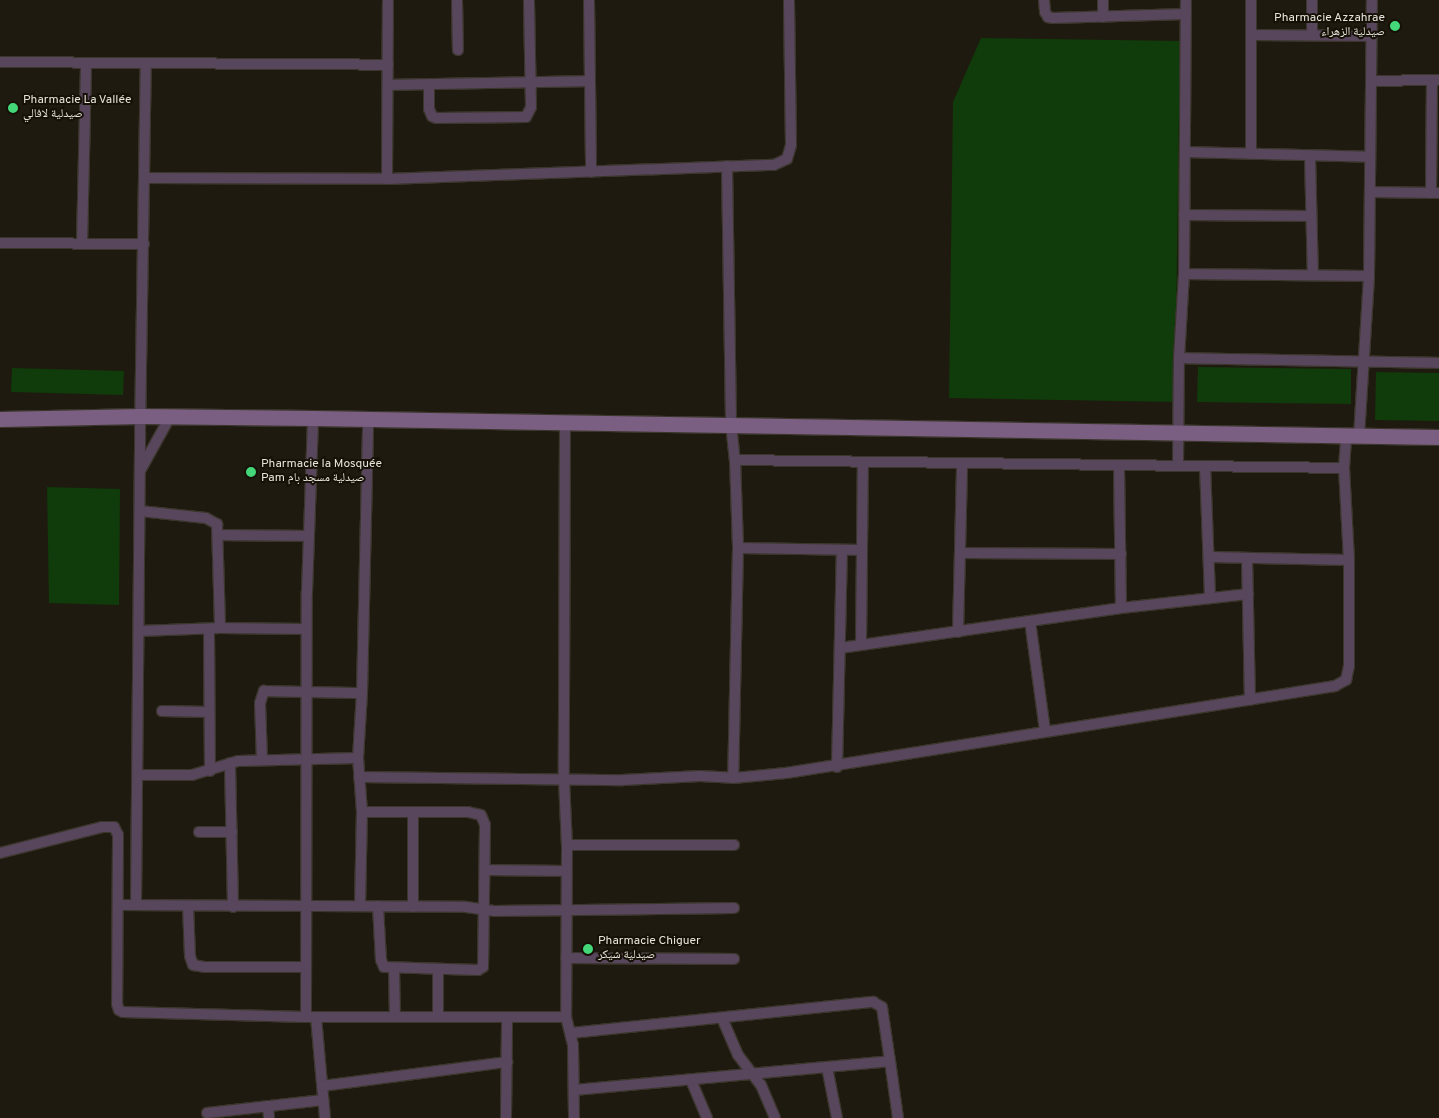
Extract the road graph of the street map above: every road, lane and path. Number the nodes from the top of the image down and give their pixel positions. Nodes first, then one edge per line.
1 (388, 0) edge
2 (457, 0) edge
3 (529, 0) edge
4 (588, 0) edge
5 (789, 0) edge
6 (1044, 0) edge
7 (1103, 0) edge
8 (1186, 0) edge
9 (1251, 0) edge
10 (1312, 0) edge
11 (1372, 0) edge
12 (1186, 14) junction
13 (1103, 17) junction
14 (1251, 35) junction
15 (1312, 35) junction
16 (1371, 36) junction
17 (458, 50) dead end
18 (0, 62) edge
19 (86, 63) junction
20 (146, 63) junction
21 (388, 66) junction
22 (1436, 80) edge
23 (589, 81) junction
24 (1371, 81) junction
25 (531, 82) junction
26 (428, 84) junction
27 (388, 85) junction
28 (1185, 152) junction
29 (1251, 154) junction
30 (1310, 156) junction
31 (1370, 157) junction
32 (727, 166) junction
33 (591, 172) junction
34 (145, 178) junction
35 (387, 179) junction
36 (1370, 192) junction
37 (1435, 193) edge
38 (1184, 214) junction
39 (1311, 216) junction
40 (0, 244) edge
41 (82, 244) junction
42 (144, 244) junction
43 (1184, 274) junction
44 (1312, 275) junction
45 (1369, 276) junction
46 (1179, 358) junction
47 (1363, 362) junction
48 (1439, 363) edge
49 (141, 416) junction
50 (170, 417) junction
51 (313, 418) junction
52 (0, 419) edge
53 (368, 419) junction
54 (565, 422) junction
55 (731, 424) junction
56 (1178, 432) junction
57 (1352, 436) junction
58 (1439, 437) edge
59 (735, 460) junction
60 (863, 462) junction
61 (962, 464) junction
62 (1119, 466) junction
63 (1178, 466) junction
64 (1205, 466) junction
65 (1344, 468) junction
66 (141, 470) junction
67 (140, 511) junction
68 (218, 534) junction
69 (309, 536) junction
70 (738, 548) junction
71 (842, 550) junction
72 (862, 550) junction
73 (960, 553) junction
74 (1121, 554) junction
75 (1210, 557) junction
76 (1247, 558) junction
77 (1349, 560) junction
78 (1248, 594) junction
79 (1210, 596) junction
80 (1121, 608) junction
81 (1030, 621) junction
82 (220, 628) junction
83 (306, 629) junction
84 (209, 630) junction
85 (139, 631) junction
86 (958, 632) junction
87 (861, 644) junction
88 (840, 648) junction
89 (307, 691) junction
90 (362, 693) junction
91 (1250, 700) junction
92 (162, 711) dead end
93 (209, 712) junction
94 (1045, 731) junction
95 (307, 758) junction
96 (358, 758) junction
97 (262, 760) junction
98 (230, 763) junction
99 (837, 767) junction
100 (210, 770) junction
101 (137, 775) junction
102 (359, 777) junction
103 (733, 778) junction
104 (564, 780) junction
105 (362, 812) junction
106 (413, 812) junction
107 (199, 832) dead end
108 (232, 832) junction
109 (567, 845) junction
110 (734, 845) dead end
111 (0, 853) edge
112 (485, 870) junction
113 (566, 871) junction
114 (118, 905) junction
115 (136, 905) junction
116 (188, 906) junction
117 (304, 906) junction
118 (360, 906) junction
119 (378, 906) junction
120 (233, 907) junction
121 (413, 907) junction
122 (734, 908) dead end
123 (484, 911) junction
124 (566, 911) junction
125 (566, 958) junction
126 (734, 959) dead end
127 (305, 967) junction
128 (394, 969) junction
129 (438, 969) junction
130 (311, 1017) junction
131 (396, 1017) junction
132 (438, 1017) junction
133 (507, 1017) junction
134 (566, 1017) junction
135 (722, 1018) junction
136 (571, 1034) junction
137 (507, 1062) junction
138 (890, 1062) junction
139 (827, 1067) junction
140 (752, 1075) junction
141 (691, 1080) junction
142 (322, 1086) junction
143 (574, 1090) junction
144 (323, 1100) junction
145 (268, 1106) junction
146 (207, 1112) dead end
147 (269, 1118) edge
148 (325, 1118) edge
149 (506, 1118) edge
150 (574, 1118) edge
151 (707, 1118) edge
152 (775, 1118) edge
153 (837, 1118) edge
154 (898, 1118) edge

1 - 21 street
2 - 17 street
3 - 25 street
4 - 23 street
5 - 32 street
6 - 13 street
7 - 13 street
8 - 12 street
9 - 14 street
10 - 15 street
11 - 16 street
12 - 13 street
12 - 28 street
14 - 15 street
14 - 29 street
15 - 16 street
16 - 24 street
18 - 19 street
19 - 20 street
19 - 41 street
20 - 21 street
20 - 34 street
21 - 27 street
22 - 24 street
22 - 37 street
23 - 25 street
23 - 33 street
24 - 31 street
25 - 26 street
25 - 26 street
26 - 27 street
27 - 35 street
28 - 29 street
28 - 38 street
29 - 30 street
30 - 31 street
30 - 39 street
31 - 36 street
32 - 33 street
32 - 55 street
33 - 35 street
34 - 35 street
34 - 42 street
36 - 37 street
36 - 45 street
38 - 39 street
38 - 43 street
39 - 44 street
40 - 41 street
41 - 42 street
42 - 49 street
43 - 44 street
43 - 46 street
44 - 45 street
45 - 47 street
46 - 47 street
46 - 56 street
47 - 48 street
47 - 57 street
49 - 50 main road
49 - 52 main road
49 - 66 street
50 - 51 main road
50 - 66 street
51 - 53 main road
51 - 69 street
53 - 54 main road
53 - 90 street
54 - 55 main road
54 - 104 street
55 - 56 main road
55 - 59 street
56 - 57 main road
56 - 63 street
57 - 58 main road
57 - 65 street
59 - 60 street
59 - 70 street
60 - 61 street
60 - 72 street
61 - 62 street
61 - 73 street
62 - 63 street
62 - 74 street
63 - 64 street
64 - 65 street
64 - 75 street
65 - 77 street
66 - 67 street
67 - 68 street
67 - 85 street
68 - 69 street
68 - 82 street
69 - 83 street
70 - 71 street
70 - 103 street
71 - 72 street
71 - 88 street
72 - 87 street
73 - 74 street
73 - 86 street
74 - 80 street
75 - 76 street
75 - 79 street
76 - 77 street
76 - 78 street
77 - 91 street
78 - 79 street
78 - 91 street
79 - 80 street
80 - 81 street
81 - 86 street
81 - 94 street
82 - 83 street
82 - 84 street
83 - 89 street
84 - 85 street
84 - 93 street
85 - 101 street
86 - 87 street
87 - 88 street
88 - 99 street
89 - 90 street
89 - 95 street
89 - 97 street
90 - 96 street
91 - 94 street
92 - 93 street
93 - 100 street
94 - 99 street
95 - 96 street
95 - 97 street
95 - 117 street
96 - 102 street
97 - 98 street
98 - 100 street
98 - 108 street
99 - 103 street
100 - 101 street
101 - 115 street
102 - 104 street
102 - 105 street
103 - 104 street
104 - 109 street
105 - 106 street
105 - 118 street
106 - 112 street
106 - 121 street
107 - 108 street
108 - 120 street
109 - 110 street
109 - 113 street
111 - 114 street
112 - 113 street
112 - 123 street
113 - 124 street
114 - 115 street
114 - 130 street
115 - 116 street
116 - 120 street
116 - 127 street
117 - 118 street
117 - 120 street
117 - 127 street
118 - 119 street
119 - 121 street
119 - 128 street
121 - 123 street
122 - 124 street
123 - 124 street
123 - 129 street
124 - 125 street
125 - 126 street
125 - 134 street
127 - 130 street
128 - 129 street
128 - 131 street
129 - 132 street
130 - 131 street
130 - 142 street
131 - 132 street
132 - 133 street
133 - 134 street
133 - 137 street
134 - 136 street
135 - 136 street
135 - 138 street
135 - 140 street
136 - 143 street
137 - 142 street
137 - 149 street
138 - 139 street
138 - 154 street
139 - 140 street
139 - 153 street
140 - 141 street
140 - 152 street
141 - 143 street
141 - 151 street
142 - 144 street
143 - 150 street
144 - 145 street
144 - 148 street
145 - 146 street
145 - 147 street

